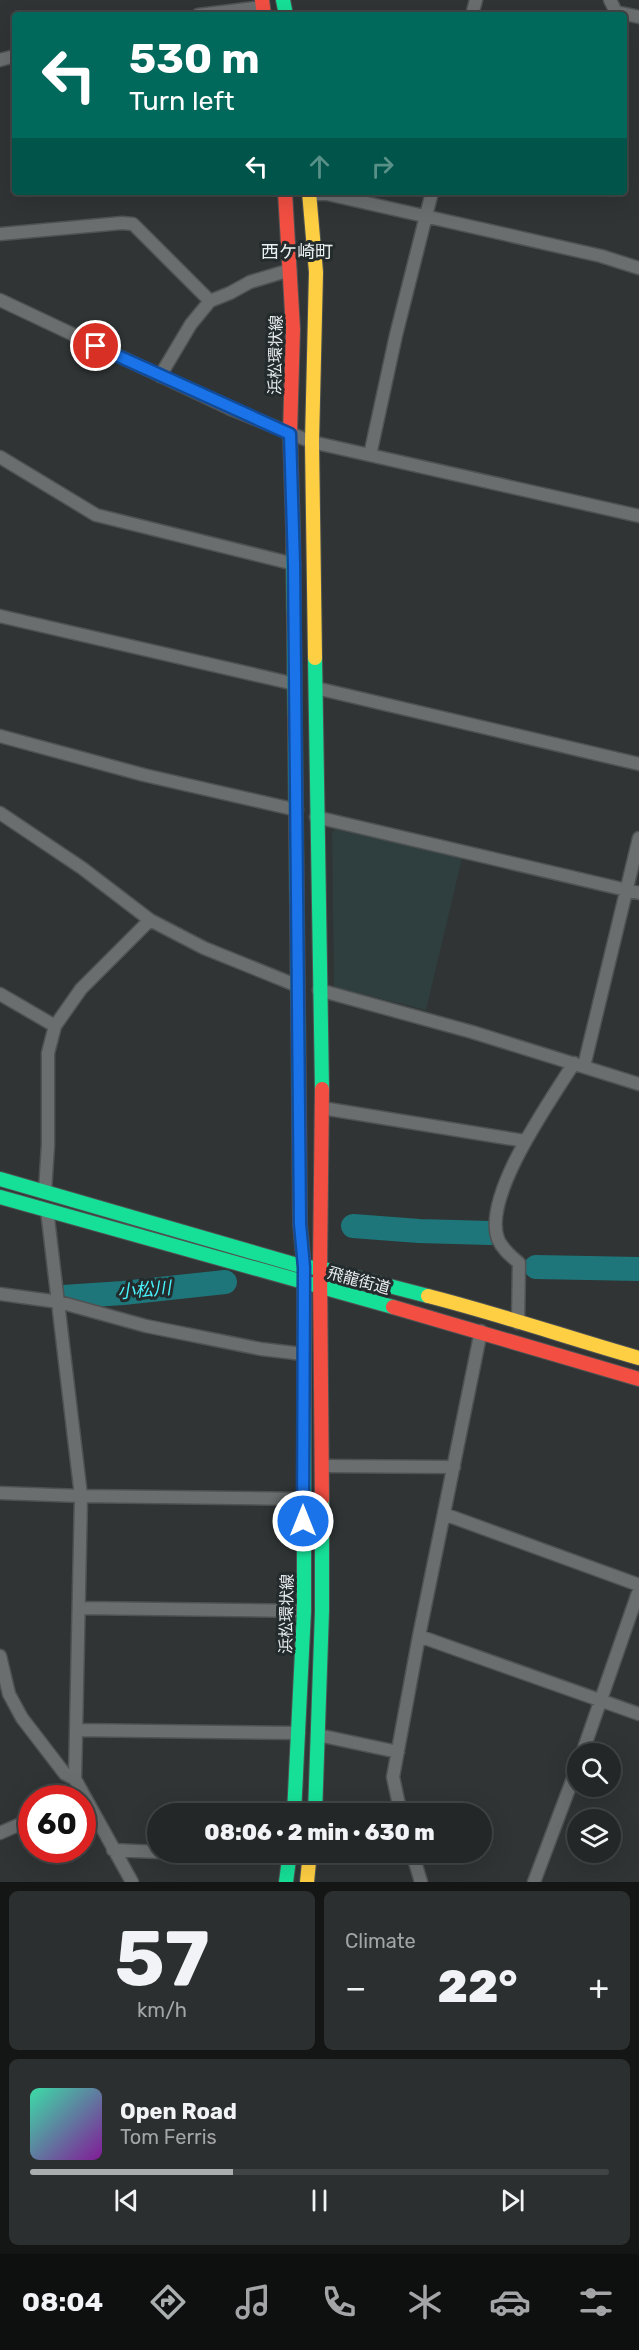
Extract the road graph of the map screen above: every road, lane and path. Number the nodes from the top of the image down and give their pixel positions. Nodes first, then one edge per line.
1 (263, 7) edge
2 (222, 12) edge
3 (285, 195) edge
4 (309, 195) edge
5 (331, 195) edge
6 (431, 195) edge
7 (426, 217) junction
8 (0, 234) edge
9 (639, 268) edge
10 (290, 270) junction
11 (0, 300) edge
12 (210, 301) junction
13 (160, 376) junction
14 (290, 434) junction
15 (312, 442) junction
16 (370, 454) junction
17 (0, 457) edge
18 (639, 516) edge
19 (294, 564) junction
20 (0, 616) edge
21 (295, 684) junction
22 (316, 688) junction
23 (0, 736) edge
24 (639, 764) edge
25 (297, 810) junction
26 (0, 813) edge
27 (316, 817) junction
28 (639, 838) edge
29 (626, 890) junction
30 (639, 893) edge
31 (150, 920) junction
32 (298, 986) junction
33 (319, 990) junction
34 (0, 994) edge
35 (55, 1026) junction
36 (579, 1064) junction
37 (639, 1084) edge
38 (322, 1108) junction
39 (525, 1141) junction
40 (0, 1179) edge
41 (45, 1191) junction
42 (0, 1197) edge
43 (47, 1210) junction
44 (304, 1267) junction
45 (320, 1268) junction
46 (302, 1283) junction
47 (321, 1286) junction
48 (0, 1294) edge
49 (59, 1302) junction
50 (518, 1323) junction
51 (480, 1331) junction
52 (303, 1354) junction
53 (639, 1358) edge
54 (639, 1379) edge
55 (322, 1466) junction
56 (454, 1467) junction
57 (0, 1493) edge
58 (81, 1496) junction
59 (303, 1499) junction
60 (444, 1514) junction
61 (639, 1586) edge
62 (639, 1590) edge
63 (79, 1608) junction
64 (304, 1611) junction
65 (419, 1636) junction
66 (0, 1656) edge
67 (601, 1700) junction
68 (639, 1714) edge
69 (77, 1730) junction
70 (299, 1733) junction
71 (318, 1735) junction
72 (586, 1743) edge
73 (398, 1752) junction
74 (75, 1779) junction
75 (76, 1785) edge
76 (567, 1794) edge
77 (295, 1803) edge
78 (315, 1803) edge
79 (399, 1803) edge
80 (96, 1823) edge
81 (18, 1825) edge
82 (0, 1833) edge
83 (113, 1850) junction
84 (147, 1852) edge
85 (289, 1863) edge
86 (309, 1863) edge
87 (415, 1863) edge
88 (132, 1882) edge
89 (286, 1882) edge
90 (307, 1882) edge
91 (421, 1882) edge
92 (534, 1882) edge

1 - 2 street
3 - 10 main road, 浜松環状線
4 - 15 main road
5 - 7 street
6 - 7 street
7 - 9 street
7 - 16 street
8 - 12 street
10 - 12 street
10 - 14 main road, 浜松環状線
11 - 13 street
12 - 13 street
13 - 14 street
14 - 15 street
14 - 19 main road, 浜松環状線
15 - 16 street
15 - 22 main road
16 - 18 street
17 - 19 street
19 - 21 main road, 浜松環状線
20 - 21 street
21 - 25 main road, 浜松環状線
22 - 24 street
22 - 27 main road
23 - 25 street
25 - 32 main road, 浜松環状線
26 - 31 street
27 - 29 street
27 - 33 main road
28 - 29 street
29 - 30 street
29 - 36 street
31 - 32 street
31 - 35 street
32 - 44 main road, 浜松環状線
33 - 36 street
33 - 38 main road
34 - 35 street
35 - 41 street
36 - 37 street
36 - 39 street
38 - 39 street
38 - 45 main road
39 - 50 street
40 - 41 main road, 飛龍街道
41 - 44 main road, 飛龍街道
42 - 43 main road, 飛龍街道
43 - 46 main road, 飛龍街道
43 - 49 street
44 - 45 main road, 飛龍街道
44 - 46 main road, 浜松環状線
45 - 47 main road
45 - 50 main road, 飛龍街道
46 - 47 main road, 飛龍街道
46 - 52 main road, 浜松環状線
47 - 51 main road, 飛龍街道
47 - 55 main road
48 - 49 street
49 - 52 street
49 - 58 street
50 - 53 main road, 飛龍街道
51 - 54 main road, 飛龍街道
51 - 56 street
52 - 59 main road, 浜松環状線
55 - 56 street
55 - 71 main road
56 - 60 street
57 - 58 street
58 - 59 street
58 - 63 street
59 - 64 main road, 浜松環状線
60 - 61 street
60 - 65 street
62 - 67 street
63 - 64 street
63 - 69 street
64 - 70 main road, 浜松環状線
65 - 67 street
65 - 73 street
66 - 74 street
67 - 68 street
67 - 72 street
69 - 70 street
69 - 74 street
70 - 77 main road, 浜松環状線
71 - 73 street
71 - 78 main road
73 - 79 street
74 - 75 street
76 - 92 street
80 - 83 street
81 - 82 street
83 - 84 street
83 - 88 street
85 - 89 main road
86 - 90 main road
87 - 91 street

